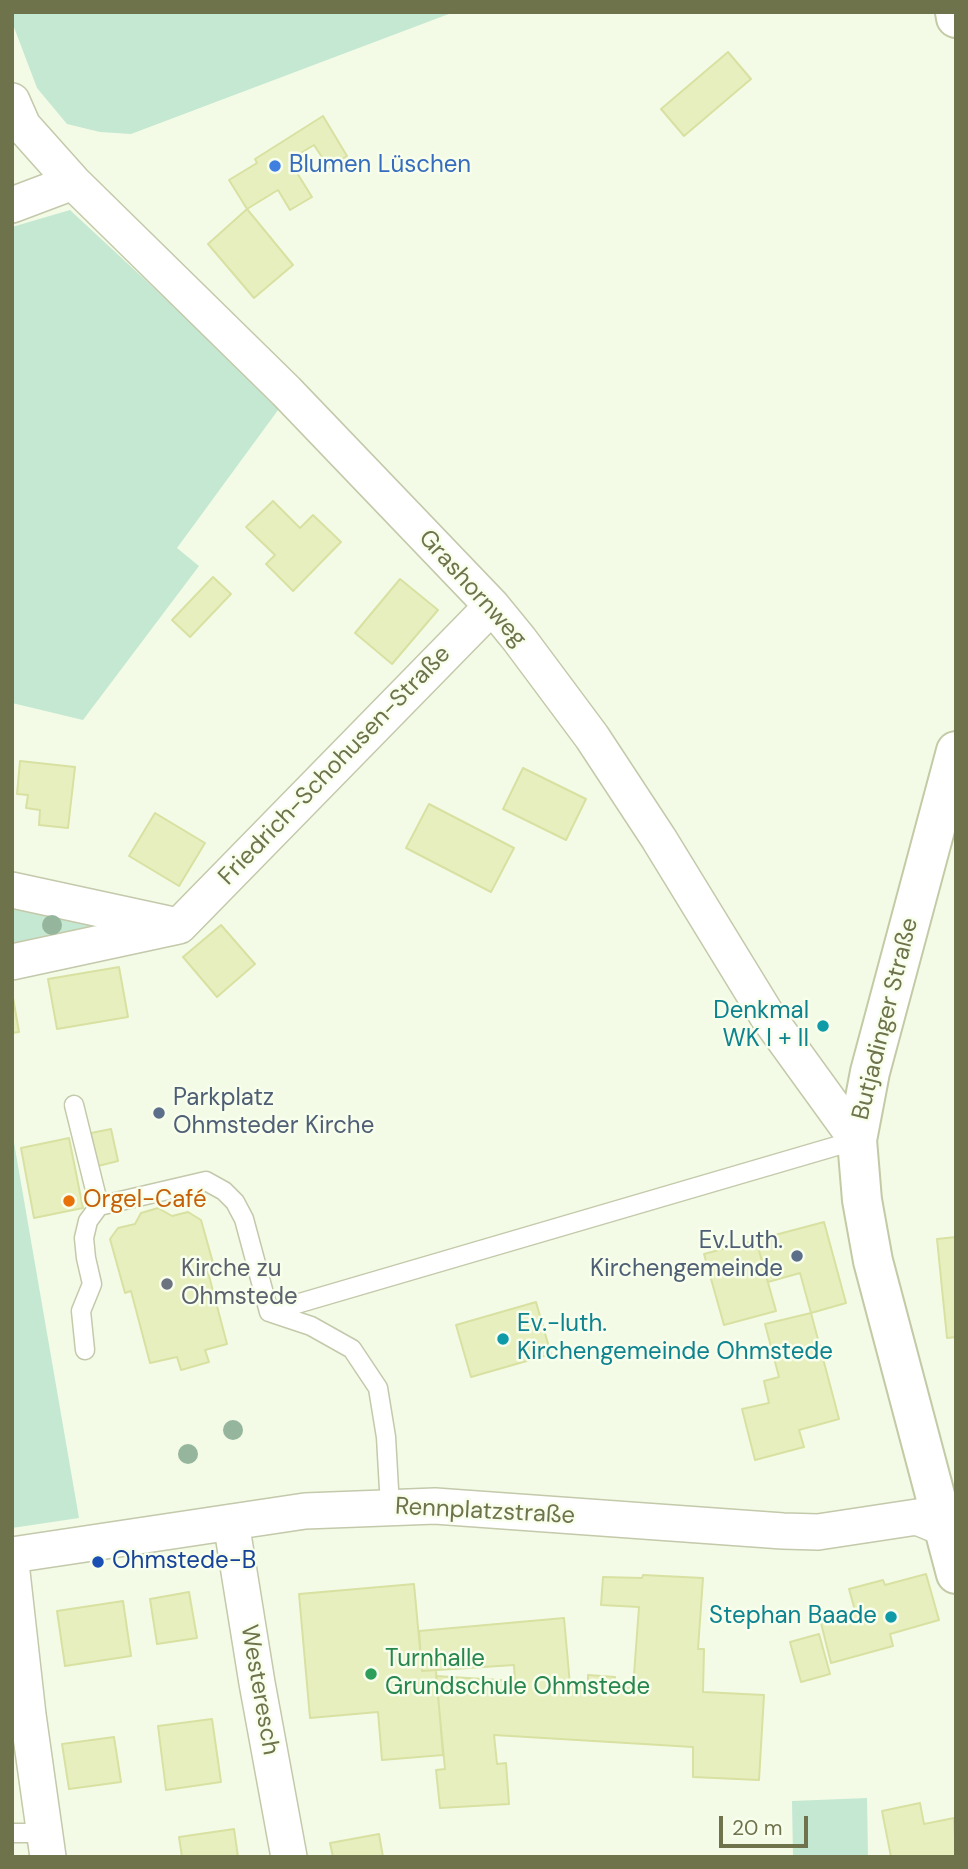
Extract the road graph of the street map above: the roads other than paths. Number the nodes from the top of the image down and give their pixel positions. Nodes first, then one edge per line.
1 (955, 12) edge
2 (956, 18) edge
3 (12, 101) edge
4 (73, 182) junction
5 (12, 205) edge
6 (492, 606) junction
7 (956, 751) edge
8 (12, 890) edge
9 (179, 926) junction
10 (12, 962) edge
11 (74, 1105) dead end
12 (857, 1140) junction
13 (99, 1206) junction
14 (269, 1312) junction
15 (85, 1350) dead end
16 (390, 1507) junction
17 (231, 1522) junction
18 (950, 1531) edge
19 (12, 1555) edge
20 (12, 1572) edge
21 (956, 1574) edge
22 (35, 1841) edge
23 (289, 1857) edge

1 - 2 street
3 - 4 street, Grashornweg
4 - 5 street
4 - 6 street, Grashornweg
6 - 9 street, Friedrich-Schohusen-Straße
6 - 12 street, Grashornweg
7 - 12 street, Butjadinger Straße
8 - 9 street
9 - 10 street
11 - 13 lane
12 - 14 lane
12 - 18 street, Butjadinger Straße
13 - 14 lane
13 - 15 lane
14 - 16 lane
16 - 17 street, Rennplatzstraße
16 - 18 street, Rennplatzstraße
17 - 19 street, Rennplatzstraße
17 - 23 street, Westeresch
18 - 21 street, Butjadinger Straße
20 - 22 street

